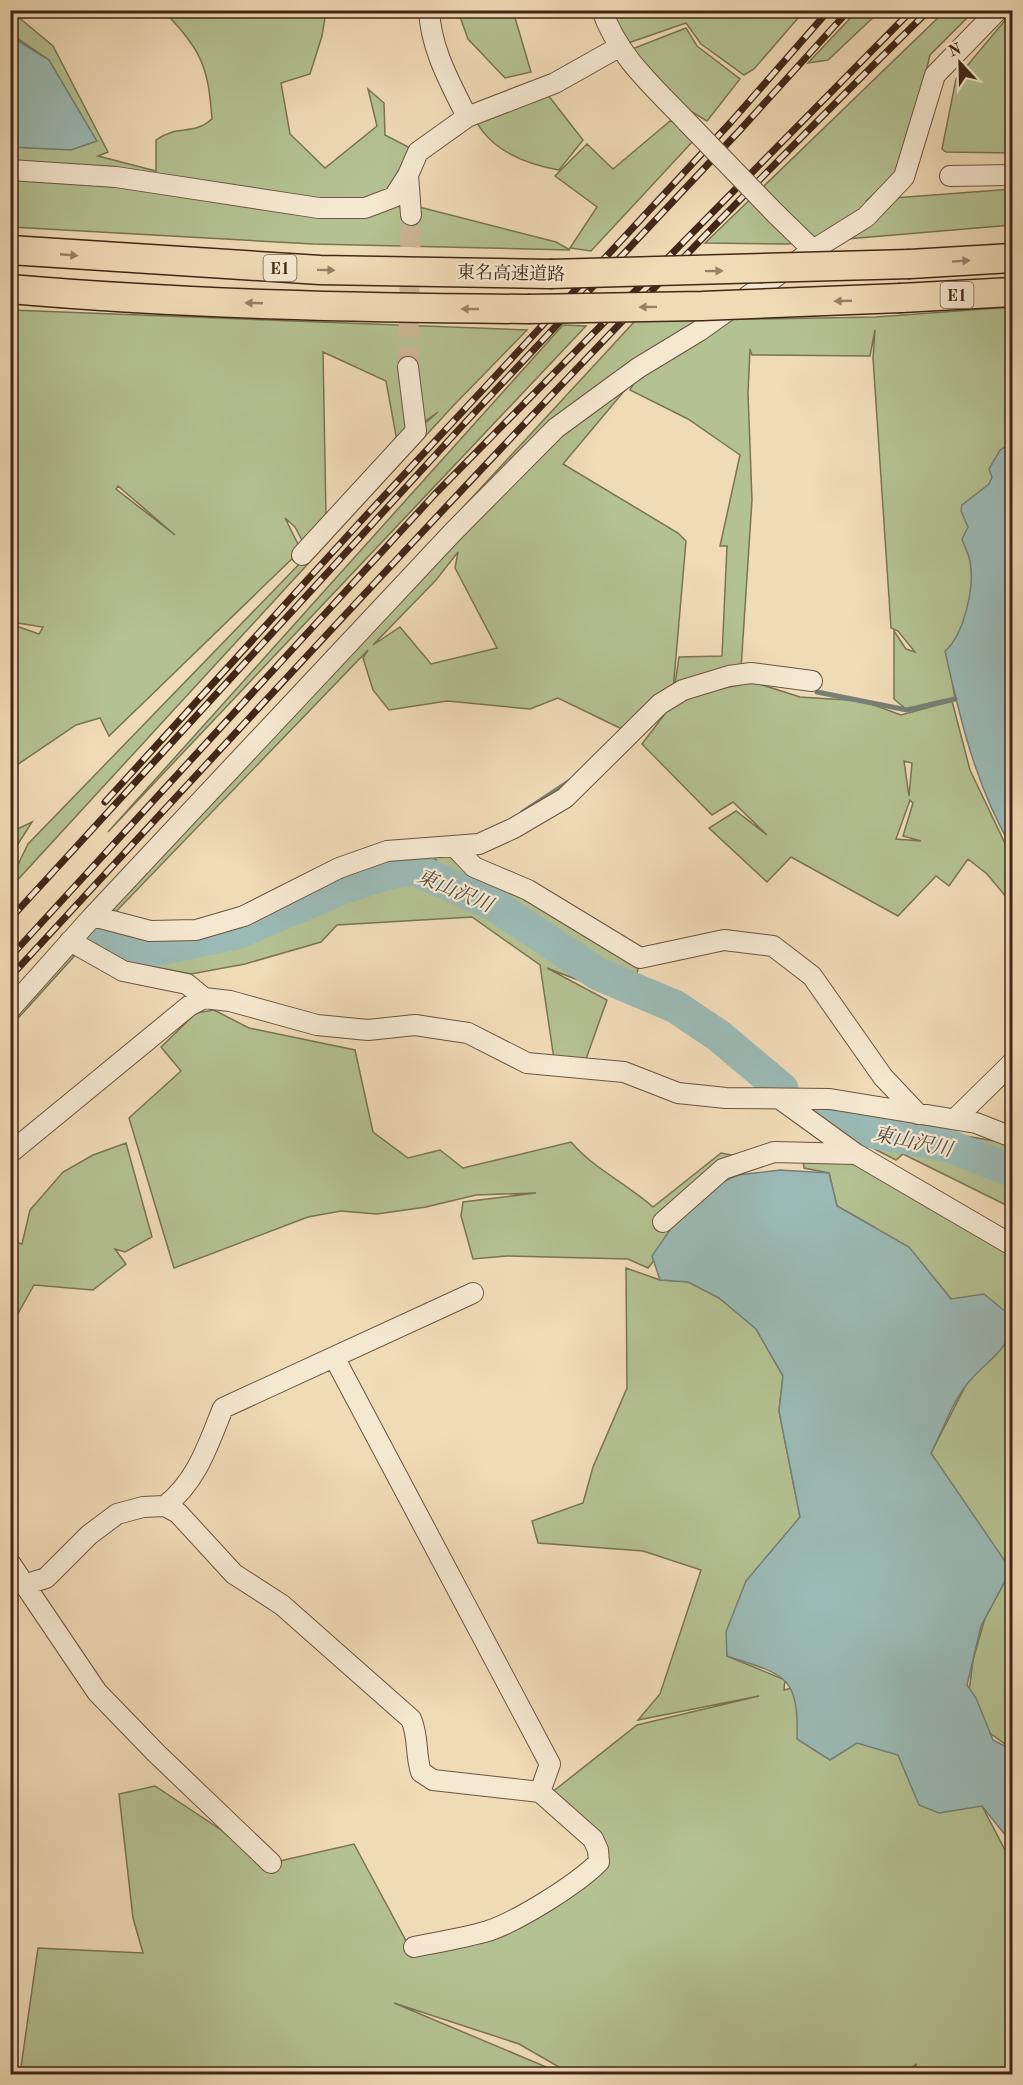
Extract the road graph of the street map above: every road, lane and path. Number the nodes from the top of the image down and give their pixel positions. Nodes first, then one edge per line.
1 (429, 10) edge
2 (602, 10) edge
3 (998, 10) edge
4 (619, 47) junction
5 (467, 117) junction
6 (10, 170) edge
7 (408, 175) junction
8 (1012, 175) edge
9 (950, 176) dead end
10 (411, 216) tunnel mouth
11 (10, 250) edge
12 (813, 250) junction
13 (1012, 258) edge
14 (10, 289) edge
15 (1012, 292) edge
16 (408, 367) tunnel mouth
17 (302, 555) dead end
18 (812, 681) dead end
19 (454, 846) junction
20 (93, 916) junction
21 (70, 941) junction
22 (204, 998) junction
23 (10, 1009) edge
24 (1012, 1063) edge
25 (780, 1099) junction
26 (918, 1114) junction
27 (955, 1119) junction
28 (1012, 1137) edge
29 (10, 1153) edge
30 (856, 1154) junction
31 (663, 1222) dead end
32 (1012, 1245) edge
33 (473, 1293) dead end
34 (334, 1357) junction
35 (165, 1506) junction
36 (10, 1563) edge
37 (24, 1585) junction
38 (540, 1792) junction
39 (271, 1863) dead end
40 (414, 1947) dead end

1 - 5 street
2 - 4 street
3 - 12 street
4 - 5 street
4 - 12 street, bridge
5 - 7 street
6 - 7 street
7 - 10 street
8 - 9 street
11 -> 13 highway, 東名高速道路 / E1, bridge
12 - 20 street
15 -> 14 highway, 東名高速道路 / E1, bridge
16 - 17 street
18 - 19 street
19 - 20 street
19 - 26 street
20 - 21 street
21 - 22 street
21 - 23 street
22 - 25 street
22 - 29 street
24 - 27 street
25 - 26 street
25 - 30 street
26 - 27 street
27 - 28 street
30 - 31 street
30 - 32 street
33 - 34 street
34 - 35 street
34 - 38 street
35 - 37 street
35 - 38 street
36 - 37 street
37 - 39 street
38 - 40 street

